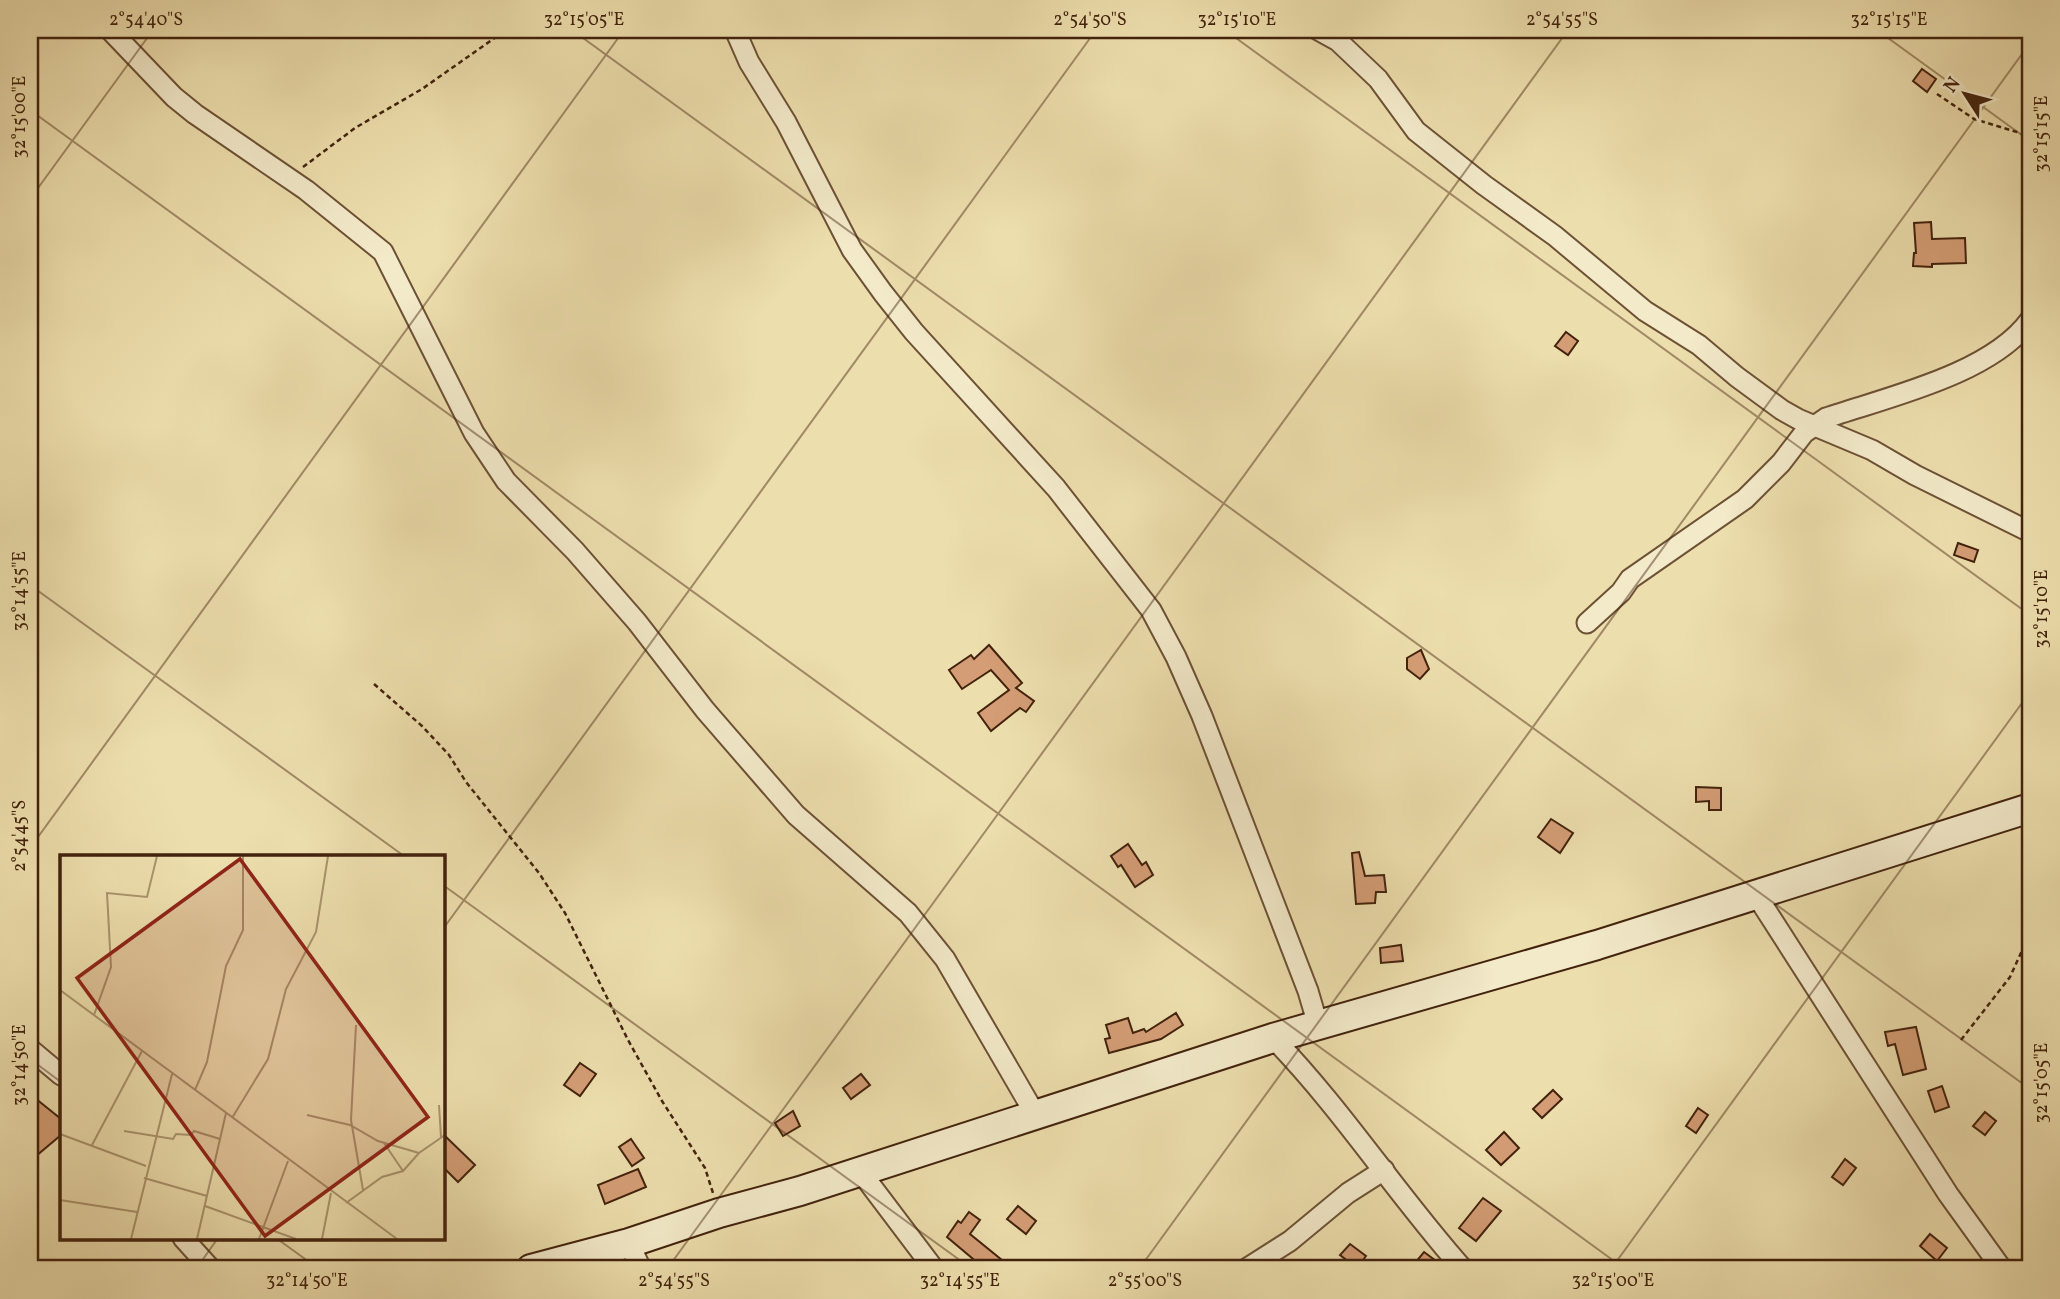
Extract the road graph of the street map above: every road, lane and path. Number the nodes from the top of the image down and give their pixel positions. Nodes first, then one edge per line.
1 (110, 30) edge
2 (506, 30) edge
3 (735, 30) edge
4 (1318, 30) edge
5 (1937, 94) dead end
6 (2030, 136) edge
7 (293, 181) junction
8 (2029, 324) edge
9 (1815, 426) junction
10 (2030, 532) edge
11 (1587, 623) dead end
12 (374, 684) dead end
13 (2030, 808) edge
14 (1755, 893) junction
15 (2030, 933) edge
16 (1318, 1026) junction
17 (1273, 1038) junction
18 (1961, 1040) dead end
19 (30, 1049) edge
20 (60, 1074) edge
21 (1035, 1114) junction
22 (1384, 1170) junction
23 (860, 1171) junction
24 (719, 1213) junction
25 (185, 1240) edge
26 (629, 1244) junction
27 (211, 1269) edge
28 (531, 1269) edge
29 (641, 1269) edge
30 (934, 1269) edge
31 (1246, 1269) edge
32 (1463, 1269) edge
33 (2002, 1269) edge

1 - 7 street
2 - 7 path
3 - 16 street
4 - 9 street
5 - 6 path
7 - 21 street
8 - 9 street
9 - 10 street
9 - 11 street
12 - 24 path
13 - 14 main road
14 - 16 main road
14 - 33 street
15 - 18 path
16 - 17 main road
17 - 21 main road
17 - 22 street
19 - 20 street
21 - 23 main road
22 - 31 street
22 - 32 street
23 - 24 main road
23 - 30 street
24 - 26 main road
25 - 27 street
26 - 28 main road
26 - 29 street

